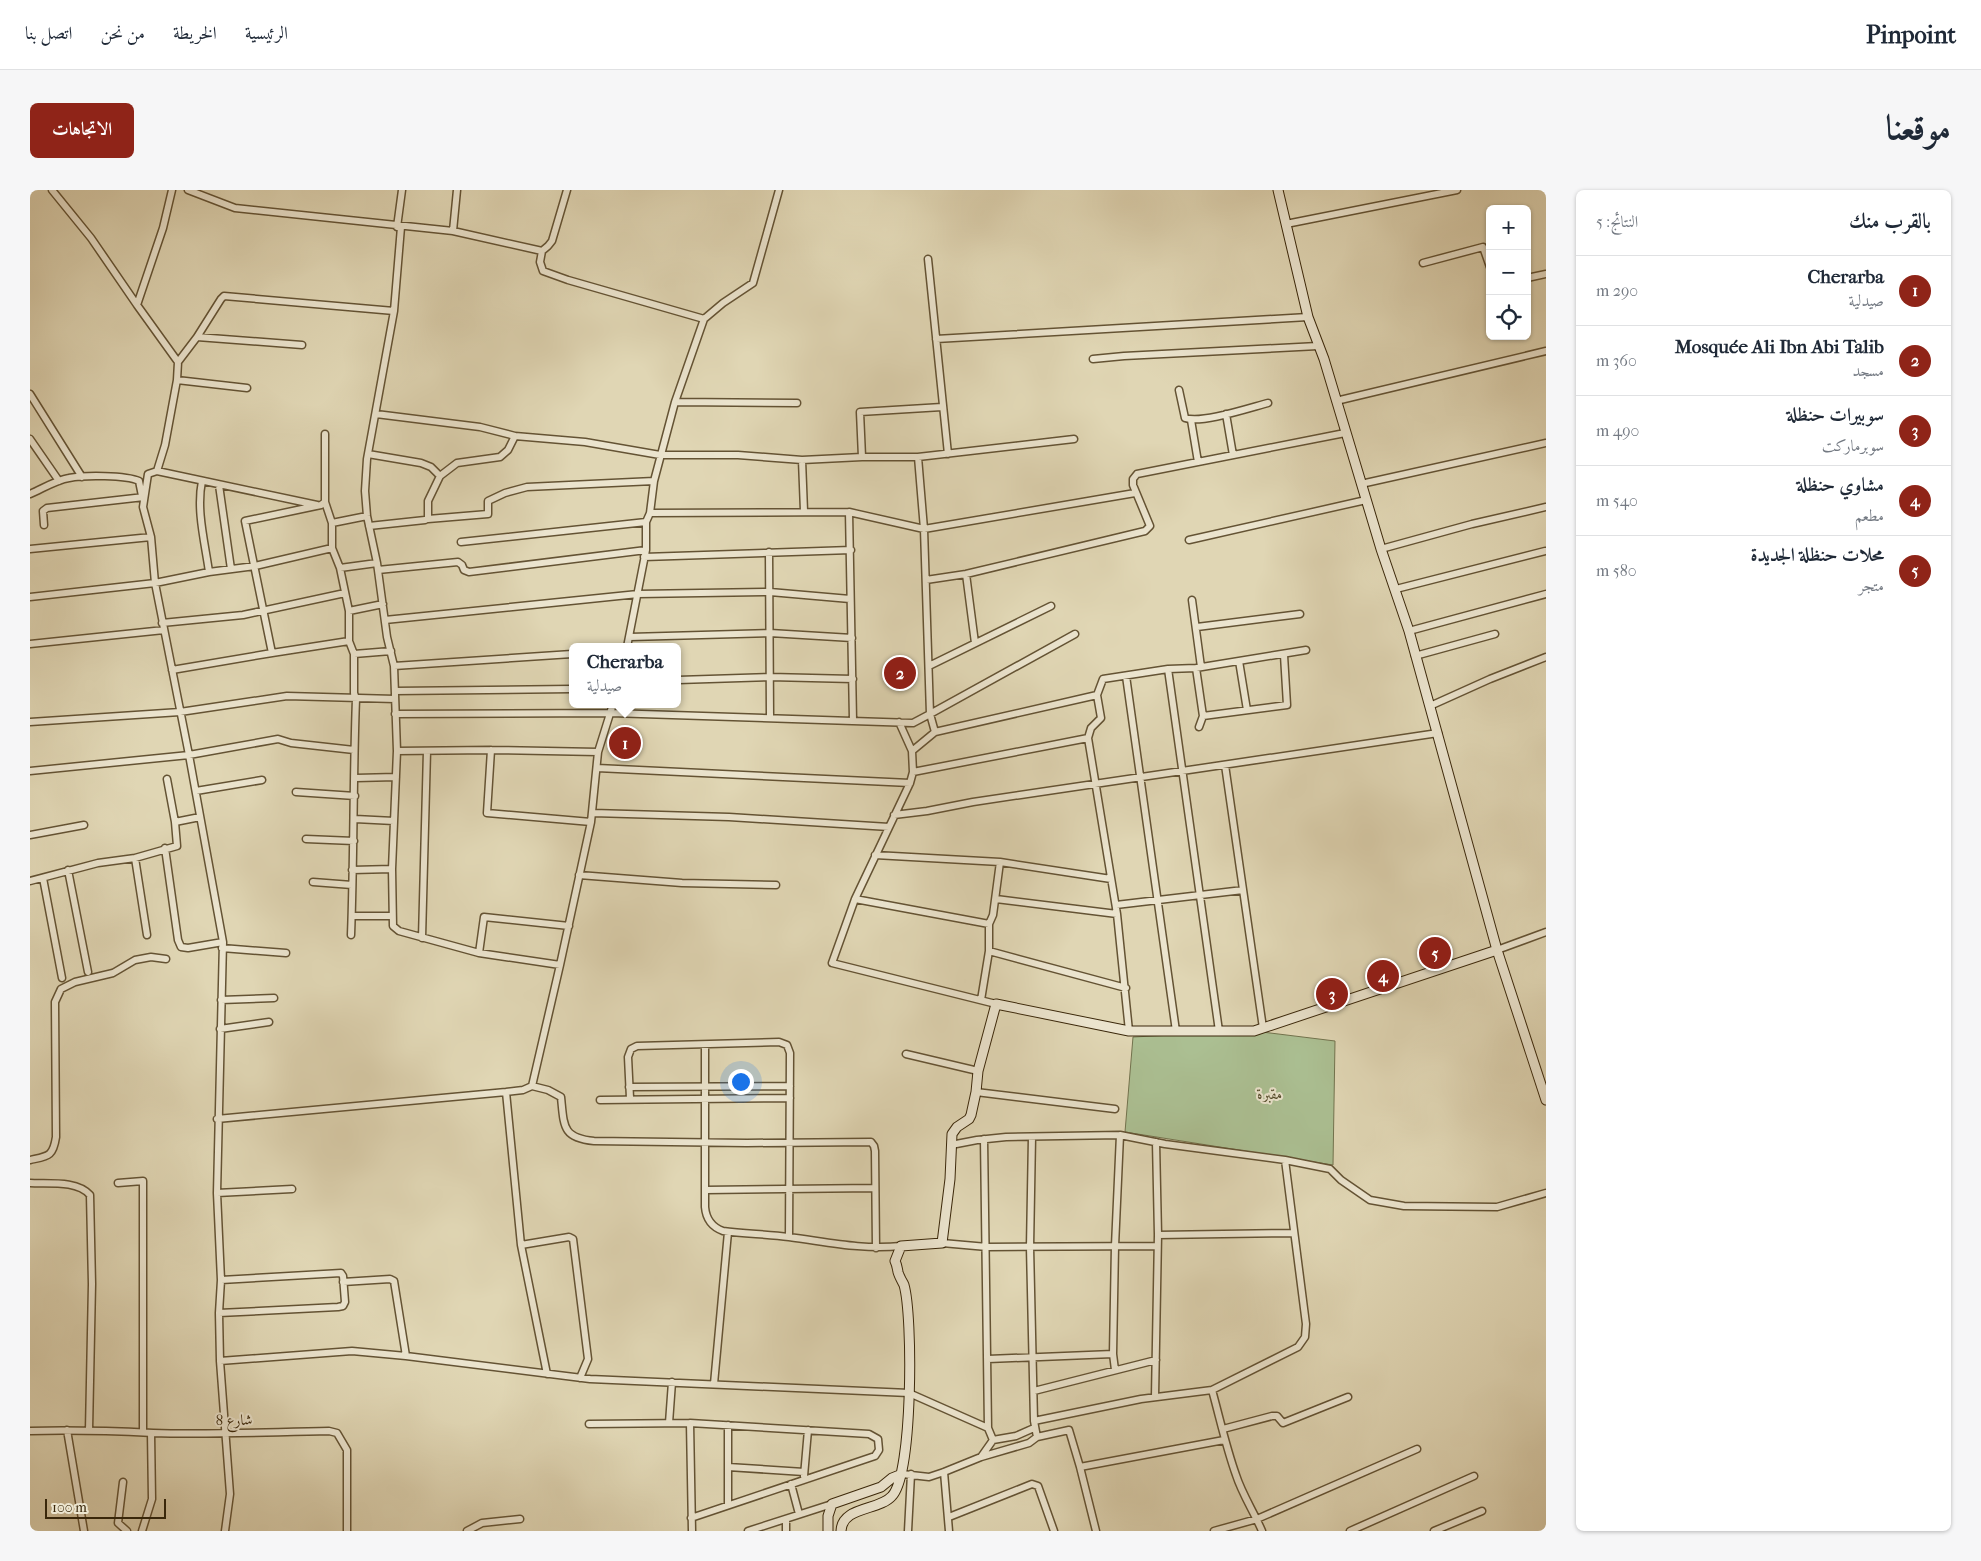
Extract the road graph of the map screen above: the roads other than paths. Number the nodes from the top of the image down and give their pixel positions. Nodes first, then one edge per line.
1 (52, 190) edge
2 (172, 190) edge
3 (188, 190) edge
4 (402, 190) edge
5 (457, 190) edge
6 (567, 190) edge
7 (777, 190) edge
8 (1278, 190) edge
9 (1457, 190) edge
10 (1286, 224) junction
11 (399, 227) junction
12 (452, 232) junction
13 (542, 251) junction
14 (1486, 256) edge
15 (928, 259) dead end
16 (1423, 263) dead end
17 (1546, 274) edge
18 (1531, 277) edge
19 (137, 305) junction
20 (394, 311) junction
21 (1308, 317) junction
22 (704, 319) junction
23 (197, 337) junction
24 (936, 339) junction
25 (302, 345) dead end
26 (1318, 346) junction
27 (1546, 351) edge
28 (1093, 359) dead end
29 (178, 362) junction
30 (177, 380) junction
31 (247, 388) dead end
32 (1180, 390) dead end
33 (30, 394) edge
34 (1336, 401) junction
35 (675, 402) junction
36 (1268, 402) dead end
37 (797, 403) dead end
38 (942, 407) junction
39 (376, 414) junction
40 (1226, 414) junction
41 (1191, 420) junction
42 (1345, 433) junction
43 (325, 434) dead end
44 (515, 436) junction
45 (1074, 438) dead end
46 (30, 439) edge
47 (1546, 443) edge
48 (368, 454) junction
49 (948, 454) junction
50 (1233, 454) junction
51 (660, 455) junction
52 (862, 457) junction
53 (918, 457) junction
54 (802, 460) junction
55 (1198, 462) junction
56 (157, 471) junction
57 (440, 476) junction
58 (82, 477) junction
59 (202, 481) junction
60 (654, 481) junction
61 (59, 482) junction
62 (1361, 484) junction
63 (219, 485) junction
64 (1135, 493) junction
65 (30, 494) edge
66 (143, 497) junction
67 (1366, 500) junction
68 (323, 504) junction
69 (1546, 507) edge
70 (804, 511) junction
71 (849, 512) junction
72 (650, 513) junction
73 (367, 516) junction
74 (425, 520) dead end
75 (646, 522) junction
76 (332, 523) junction
77 (44, 525) dead end
78 (369, 526) junction
79 (924, 529) junction
80 (151, 537) junction
81 (1189, 540) dead end
82 (461, 542) dead end
83 (332, 548) junction
84 (30, 549) edge
85 (1381, 549) junction
86 (851, 550) junction
87 (1545, 551) edge
88 (770, 552) junction
89 (645, 554) junction
90 (377, 563) junction
91 (254, 566) junction
92 (340, 568) junction
93 (231, 569) junction
94 (378, 570) junction
95 (209, 572) junction
96 (966, 574) junction
97 (926, 580) junction
98 (155, 583) junction
99 (1396, 589) junction
100 (770, 592) junction
101 (344, 593) junction
102 (638, 594) junction
103 (1546, 594) edge
104 (30, 597) edge
105 (850, 599) junction
106 (1192, 600) dead end
107 (383, 604) junction
108 (1051, 606) dead end
109 (262, 610) junction
110 (349, 611) junction
111 (1300, 614) dead end
112 (385, 620) junction
113 (163, 626) junction
114 (1196, 627) junction
115 (1409, 631) junction
116 (770, 633) junction
117 (1075, 634) dead end
118 (1495, 634) dead end
119 (630, 637) junction
120 (852, 638) junction
121 (349, 641) junction
122 (628, 643) edge
123 (975, 643) junction
124 (30, 644) edge
125 (1306, 650) dead end
126 (391, 651) junction
127 (272, 653) junction
128 (354, 654) junction
129 (569, 654) edge
130 (1284, 655) junction
131 (1415, 656) junction
132 (1546, 657) edge
133 (1239, 661) junction
134 (394, 666) junction
135 (929, 666) junction
136 (1198, 667) junction
137 (1168, 669) junction
138 (172, 670) junction
139 (1126, 676) junction
140 (770, 677) junction
141 (853, 679) junction
142 (681, 680) edge
143 (569, 689) edge
144 (395, 691) junction
145 (1098, 694) junction
146 (356, 699) junction
147 (395, 699) junction
148 (1430, 706) junction
149 (612, 708) edge
150 (1247, 710) junction
151 (180, 712) junction
152 (610, 713) junction
153 (395, 714) junction
154 (930, 714) junction
155 (1203, 716) junction
156 (770, 717) junction
157 (853, 720) junction
158 (30, 722) edge
159 (899, 722) junction
160 (1199, 727) dead end
161 (935, 732) junction
162 (1438, 733) junction
163 (1088, 738) junction
164 (354, 750) junction
165 (491, 750) junction
166 (397, 751) junction
167 (427, 751) junction
168 (912, 751) junction
169 (598, 752) junction
170 (190, 756) junction
171 (1225, 765) junction
172 (597, 768) junction
173 (30, 771) edge
174 (913, 772) junction
175 (1182, 772) junction
176 (396, 776) junction
177 (356, 778) junction
178 (1140, 778) junction
179 (167, 779) dead end
180 (262, 780) dead end
181 (910, 783) junction
182 (1096, 783) junction
183 (196, 791) junction
184 (296, 792) dead end
185 (355, 796) junction
186 (593, 813) junction
187 (894, 815) junction
188 (200, 817) junction
189 (355, 819) junction
190 (394, 821) junction
191 (175, 822) junction
192 (591, 822) junction
193 (84, 825) dead end
194 (889, 827) junction
195 (30, 835) edge
196 (306, 839) dead end
197 (354, 841) junction
198 (165, 848) junction
199 (875, 855) junction
200 (135, 858) junction
201 (1000, 862) junction
202 (392, 869) junction
203 (68, 870) junction
204 (352, 870) junction
205 (579, 875) junction
206 (43, 878) junction
207 (1111, 879) junction
208 (30, 881) edge
209 (313, 882) dead end
210 (352, 884) junction
211 (776, 885) dead end
212 (1243, 890) junction
213 (1200, 895) junction
214 (996, 898) junction
215 (855, 899) junction
216 (1157, 900) junction
217 (1116, 905) junction
218 (1117, 914) junction
219 (352, 916) junction
220 (392, 916) junction
221 (989, 924) junction
222 (569, 926) junction
223 (1546, 932) edge
224 (147, 935) dead end
225 (351, 935) dead end
226 (422, 938) junction
227 (223, 945) junction
228 (1497, 950) junction
229 (989, 951) junction
230 (286, 953) dead end
231 (479, 953) junction
232 (166, 959) dead end
233 (560, 965) junction
234 (88, 972) dead end
235 (62, 978) dead end
236 (1126, 988) junction
237 (274, 998) dead end
238 (221, 1000) junction
239 (981, 1000) junction
240 (996, 1004) junction
241 (269, 1022) dead end
242 (220, 1028) junction
243 (1263, 1028) junction
244 (1129, 1031) junction
245 (1176, 1031) junction
246 (1219, 1031) junction
247 (705, 1046) junction
248 (906, 1054) dead end
249 (978, 1071) junction
250 (532, 1086) junction
251 (705, 1086) junction
252 (790, 1086) junction
253 (630, 1087) junction
254 (506, 1092) junction
255 (976, 1092) junction
256 (630, 1098) junction
257 (705, 1098) junction
258 (790, 1098) junction
259 (600, 1100) dead end
260 (1546, 1100) edge
261 (1115, 1109) dead end
262 (217, 1119) junction
263 (1120, 1135) junction
264 (1032, 1137) junction
265 (984, 1139) junction
266 (1156, 1142) junction
267 (705, 1143) junction
268 (790, 1143) junction
269 (951, 1145) junction
270 (30, 1160) edge
271 (1285, 1160) junction
272 (30, 1183) edge
273 (118, 1183) dead end
274 (876, 1188) junction
275 (292, 1189) dead end
276 (789, 1189) junction
277 (706, 1190) junction
278 (217, 1193) junction
279 (1546, 1193) edge
280 (728, 1232) junction
281 (1294, 1233) junction
282 (1158, 1235) junction
283 (789, 1237) junction
284 (942, 1243) junction
285 (521, 1245) junction
286 (901, 1246) junction
287 (1114, 1246) junction
288 (1158, 1246) junction
289 (987, 1247) junction
290 (1030, 1247) junction
291 (876, 1248) junction
292 (221, 1280) junction
293 (343, 1282) junction
294 (218, 1313) junction
295 (1113, 1354) junction
296 (406, 1356) junction
297 (1033, 1357) junction
298 (988, 1359) junction
299 (1156, 1360) junction
300 (220, 1362) junction
301 (1115, 1370) junction
302 (546, 1374) junction
303 (580, 1378) junction
304 (672, 1382) junction
305 (714, 1384) junction
306 (1212, 1390) junction
307 (1034, 1391) junction
308 (909, 1393) junction
309 (1156, 1397) junction
310 (1348, 1397) dead end
311 (669, 1423) junction
312 (690, 1423) junction
313 (589, 1424) dead end
314 (728, 1425) junction
315 (1034, 1425) junction
316 (988, 1428) junction
317 (1223, 1429) junction
318 (67, 1430) junction
319 (89, 1430) junction
320 (808, 1430) junction
321 (30, 1431) edge
322 (143, 1432) junction
323 (151, 1433) junction
324 (225, 1433) junction
325 (1036, 1437) junction
326 (993, 1440) junction
327 (1224, 1440) junction
328 (1417, 1449) dead end
329 (981, 1457) junction
330 (728, 1467) junction
331 (1080, 1467) junction
332 (804, 1472) junction
333 (944, 1472) junction
334 (906, 1474) junction
335 (1474, 1476) dead end
336 (803, 1480) junction
337 (123, 1482) dead end
338 (790, 1484) junction
339 (832, 1504) junction
340 (728, 1505) junction
341 (1482, 1511) dead end
342 (799, 1514) junction
343 (949, 1517) junction
344 (691, 1518) junction
345 (786, 1518) junction
346 (520, 1519) dead end
347 (1257, 1519) junction
348 (84, 1531) edge
349 (126, 1531) edge
350 (142, 1531) edge
351 (225, 1531) edge
352 (347, 1531) edge
353 (467, 1531) edge
354 (692, 1531) edge
355 (748, 1531) edge
356 (786, 1531) edge
357 (828, 1531) edge
358 (841, 1531) edge
359 (908, 1531) edge
360 (949, 1531) edge
361 (1054, 1531) edge
362 (1096, 1531) edge
363 (1214, 1531) edge
364 (1262, 1531) edge
365 (1350, 1531) edge
366 (1434, 1531) edge

1 - 19 street
2 - 19 street
3 - 11 street
4 - 11 street
5 - 12 street
6 - 13 street
7 - 22 street
8 - 10 street
9 - 10 street
10 - 21 street
11 - 12 street
11 - 20 street
12 - 13 street
13 - 22 street
14 - 16 street
15 - 24 street
17 - 18 street
19 - 29 street
20 - 23 street
20 - 39 street
21 - 24 street
21 - 26 street
22 - 35 street
23 - 25 street
23 - 29 street
24 - 38 street
26 - 28 street
26 - 34 street
27 - 34 street
29 - 30 street
30 - 31 street
30 - 56 street
32 - 41 street
33 - 58 street
34 - 42 street
35 - 37 street
35 - 51 street
36 - 40 street
38 - 49 street
38 - 52 street
39 - 44 street
39 - 48 street
40 - 41 street
40 - 50 street
41 - 55 street
42 - 50 street
42 - 62 street
43 - 68 street
44 - 51 street
44 - 57 street
45 - 49 street
46 - 61 street
47 - 62 street
48 - 57 street
48 - 73 street
49 - 53 street
50 - 55 street
51 - 54 street
51 - 60 street
52 - 53 street
52 - 54 street
53 - 79 street
54 - 70 street
55 - 64 street
56 - 59 street
56 - 66 street
57 - 60 street
58 - 61 street
58 - 66 street
59 - 63 street
59 - 95 street
60 - 72 street
61 - 65 street
62 - 67 street
63 - 68 street
63 - 93 street
64 - 79 street
64 - 96 street
66 - 77 street
66 - 80 street
67 - 81 street
67 - 85 street
68 - 76 street
68 - 91 street
69 - 85 street
70 - 71 street
70 - 72 street
71 - 79 street
71 - 86 street
72 - 75 street
73 - 76 street
73 - 78 street
74 - 78 street
75 - 82 street
75 - 89 street
76 - 83 street
78 - 90 street
79 - 97 street
80 - 84 street
80 - 98 street
83 - 91 street
83 - 92 street
85 - 99 street
86 - 88 street
86 - 105 street
87 - 99 street
88 - 89 street
88 - 100 street
89 - 94 street
89 - 102 street
90 - 92 street
90 - 94 street
91 - 93 street
91 - 109 street
92 - 101 street
93 - 95 street
94 - 107 street
95 - 98 street
96 - 97 street
96 - 123 street
97 - 135 street
98 - 104 street
98 - 113 street
99 - 115 street
100 - 102 street
100 - 105 street
100 - 116 street
101 - 109 street
101 - 110 street
102 - 112 street
102 - 119 street
103 - 115 street
105 - 120 street
106 - 114 street
107 - 110 street
107 - 112 street
108 - 123 street
109 - 113 street
109 - 127 street
110 - 121 street
111 - 114 street
112 - 126 street
113 - 124 street
113 - 138 street
114 - 136 street
115 - 131 street
116 - 119 street
116 - 120 street
116 - 140 street
117 - 154 street
118 - 131 street
119 - 122 street
120 - 141 street
121 - 127 street
121 - 128 street
123 - 135 street
125 - 130 street
126 - 128 street
126 - 134 street
127 - 138 street
128 - 146 street
129 - 134 street
130 - 133 street
130 - 150 street
131 - 148 street
132 - 148 street
133 - 136 street
133 - 150 street
134 - 144 street
135 - 154 street
136 - 137 street
136 - 155 street
137 - 139 street
137 - 175 street
138 - 151 street
139 - 145 street
139 - 178 street
140 - 141 street
140 - 142 street
140 - 156 street
141 - 157 street
143 - 144 street
144 - 147 street
145 - 161 street
145 - 163 street
146 - 147 street
146 - 151 street
146 - 164 street
147 - 153 street
148 - 162 street
149 - 152 street
150 - 155 street
151 - 158 street
151 - 170 street
152 - 153 street
152 - 156 street
152 - 169 street
153 - 166 street
154 - 159 street
154 - 161 street
155 - 160 street
156 - 157 street
157 - 159 street
159 - 168 street
161 - 168 street
162 - 171 street
162 - 228 street
163 - 174 street
163 - 182 street
164 - 170 street
164 - 177 street
165 - 167 street
165 - 169 street
165 - 192 street
166 - 167 street
166 - 176 street
167 - 226 street
168 - 174 street
169 - 172 street
170 - 173 street
170 - 183 street
171 - 175 street
171 - 212 street
172 - 181 street
172 - 186 street
174 - 181 street
175 - 178 street
175 - 213 street
176 - 177 street
176 - 190 street
177 - 185 street
178 - 182 street
178 - 216 street
179 - 191 street
180 - 183 street
181 - 187 street
182 - 187 street
182 - 207 street
183 - 188 street
184 - 185 street
185 - 189 street
186 - 192 street
186 - 194 street
187 - 194 street
188 - 191 street
188 - 227 street
189 - 190 street
189 - 197 street
190 - 202 street
191 - 198 street
192 - 205 street
193 - 195 street
194 - 199 street
196 - 197 street
197 - 204 street
198 - 200 street
198 - 227 street
199 - 201 street
199 - 215 street
200 - 203 street
200 - 224 street
201 - 207 street
201 - 214 street
202 - 204 street
202 - 220 street
203 - 206 street
203 - 234 street
204 - 210 street
205 - 211 street
205 - 222 street
206 - 208 street
206 - 235 street
207 - 217 street
209 - 210 street
210 - 219 street
212 - 213 street
212 - 243 street
213 - 216 street
213 - 246 street
214 - 218 street
214 - 221 street
215 - 221 street
215 - 239 street
216 - 217 street
216 - 245 street
217 - 218 street
218 - 236 street
219 - 220 street
219 - 225 street
220 - 226 street
221 - 229 street
222 - 231 street
222 - 233 street
223 - 228 street
226 - 231 street
227 - 230 street
227 - 238 street
228 - 243 street
228 - 260 street
229 - 236 street
229 - 239 street
231 - 233 street
232 - 270 street
233 - 250 street
236 - 244 street
237 - 238 street
238 - 242 street
239 - 240 street
240 - 244 street
240 - 249 street
241 - 242 street
242 - 262 street
243 - 246 street
244 - 245 street
245 - 246 street
247 - 251 street
247 - 252 street
247 - 253 street
248 - 249 street
249 - 255 street
250 - 254 street
250 - 267 street
251 - 252 street
251 - 253 street
251 - 257 street
252 - 258 street
253 - 256 street
254 - 262 street
254 - 285 street
255 - 261 street
255 - 269 street
256 - 257 street
256 - 259 street
257 - 258 street
257 - 267 street
258 - 268 street
262 - 278 street
263 - 264 street
263 - 266 street
263 - 287 street
264 - 265 street
264 - 290 street
265 - 269 street
265 - 289 street
266 - 271 street
266 - 282 street
267 - 268 street
267 - 277 street
268 - 274 street
268 - 276 street
269 - 284 street
271 - 279 street
271 - 281 street
272 - 319 street
273 - 322 street
274 - 276 street
274 - 291 street
275 - 278 street
276 - 277 street
276 - 283 street
277 - 280 street
278 - 292 street
280 - 283 street
280 - 305 street
281 - 282 street
281 - 306 street
282 - 288 street
283 - 291 street
284 - 286 street
284 - 289 street
285 - 302 street
285 - 303 street
286 - 291 street
286 - 308 street
287 - 288 street
287 - 290 street
287 - 295 street
288 - 299 street
289 - 290 street
289 - 298 street
290 - 297 street
292 - 293 street
292 - 294 street
293 - 294 street
293 - 296 street
294 - 300 street
295 - 297 street
295 - 301 street
296 - 300 street
296 - 302 street
297 - 298 street
297 - 307 street
298 - 316 street
299 - 301 street
299 - 309 street
300 - 324 street
301 - 307 street
302 - 303 street
303 - 304 street
304 - 305 street
304 - 311 street
305 - 308 street
306 - 309 street
306 - 317 street
307 - 315 street
308 - 316 street
308 - 334 street
309 - 315 street
310 - 317 street
311 - 312 street
311 - 313 street
312 - 314 street
312 - 344 street
314 - 320 street
314 - 330 street
315 - 325 street
315 - 326 street
316 - 326 street
317 - 327 street
318 - 319 street, شارع 8
318 - 321 street, شارع 8
318 - 348 street
319 - 322 street, شارع 8
320 - 332 street
320 - 336 street
322 - 323 street, شارع 8
323 - 324 street, شارع 8
323 - 350 street
324 - 351 street
324 - 352 street, شارع 8
325 - 329 street
325 - 331 street
326 - 329 street
327 - 331 street
327 - 347 street
328 - 347 street
329 - 333 street
330 - 332 street
330 - 340 street
331 - 362 street
332 - 336 street
333 - 334 street
333 - 343 street
334 - 339 street
334 - 358 street
334 - 359 street
335 - 365 street
336 - 338 street
337 - 349 street
338 - 340 street
338 - 342 street
339 - 342 street
339 - 357 street
340 - 344 street
341 - 366 street
342 - 345 street
343 - 360 street
343 - 361 street
344 - 354 street
345 - 355 street
345 - 356 street
346 - 353 street
347 - 363 street
347 - 364 street

